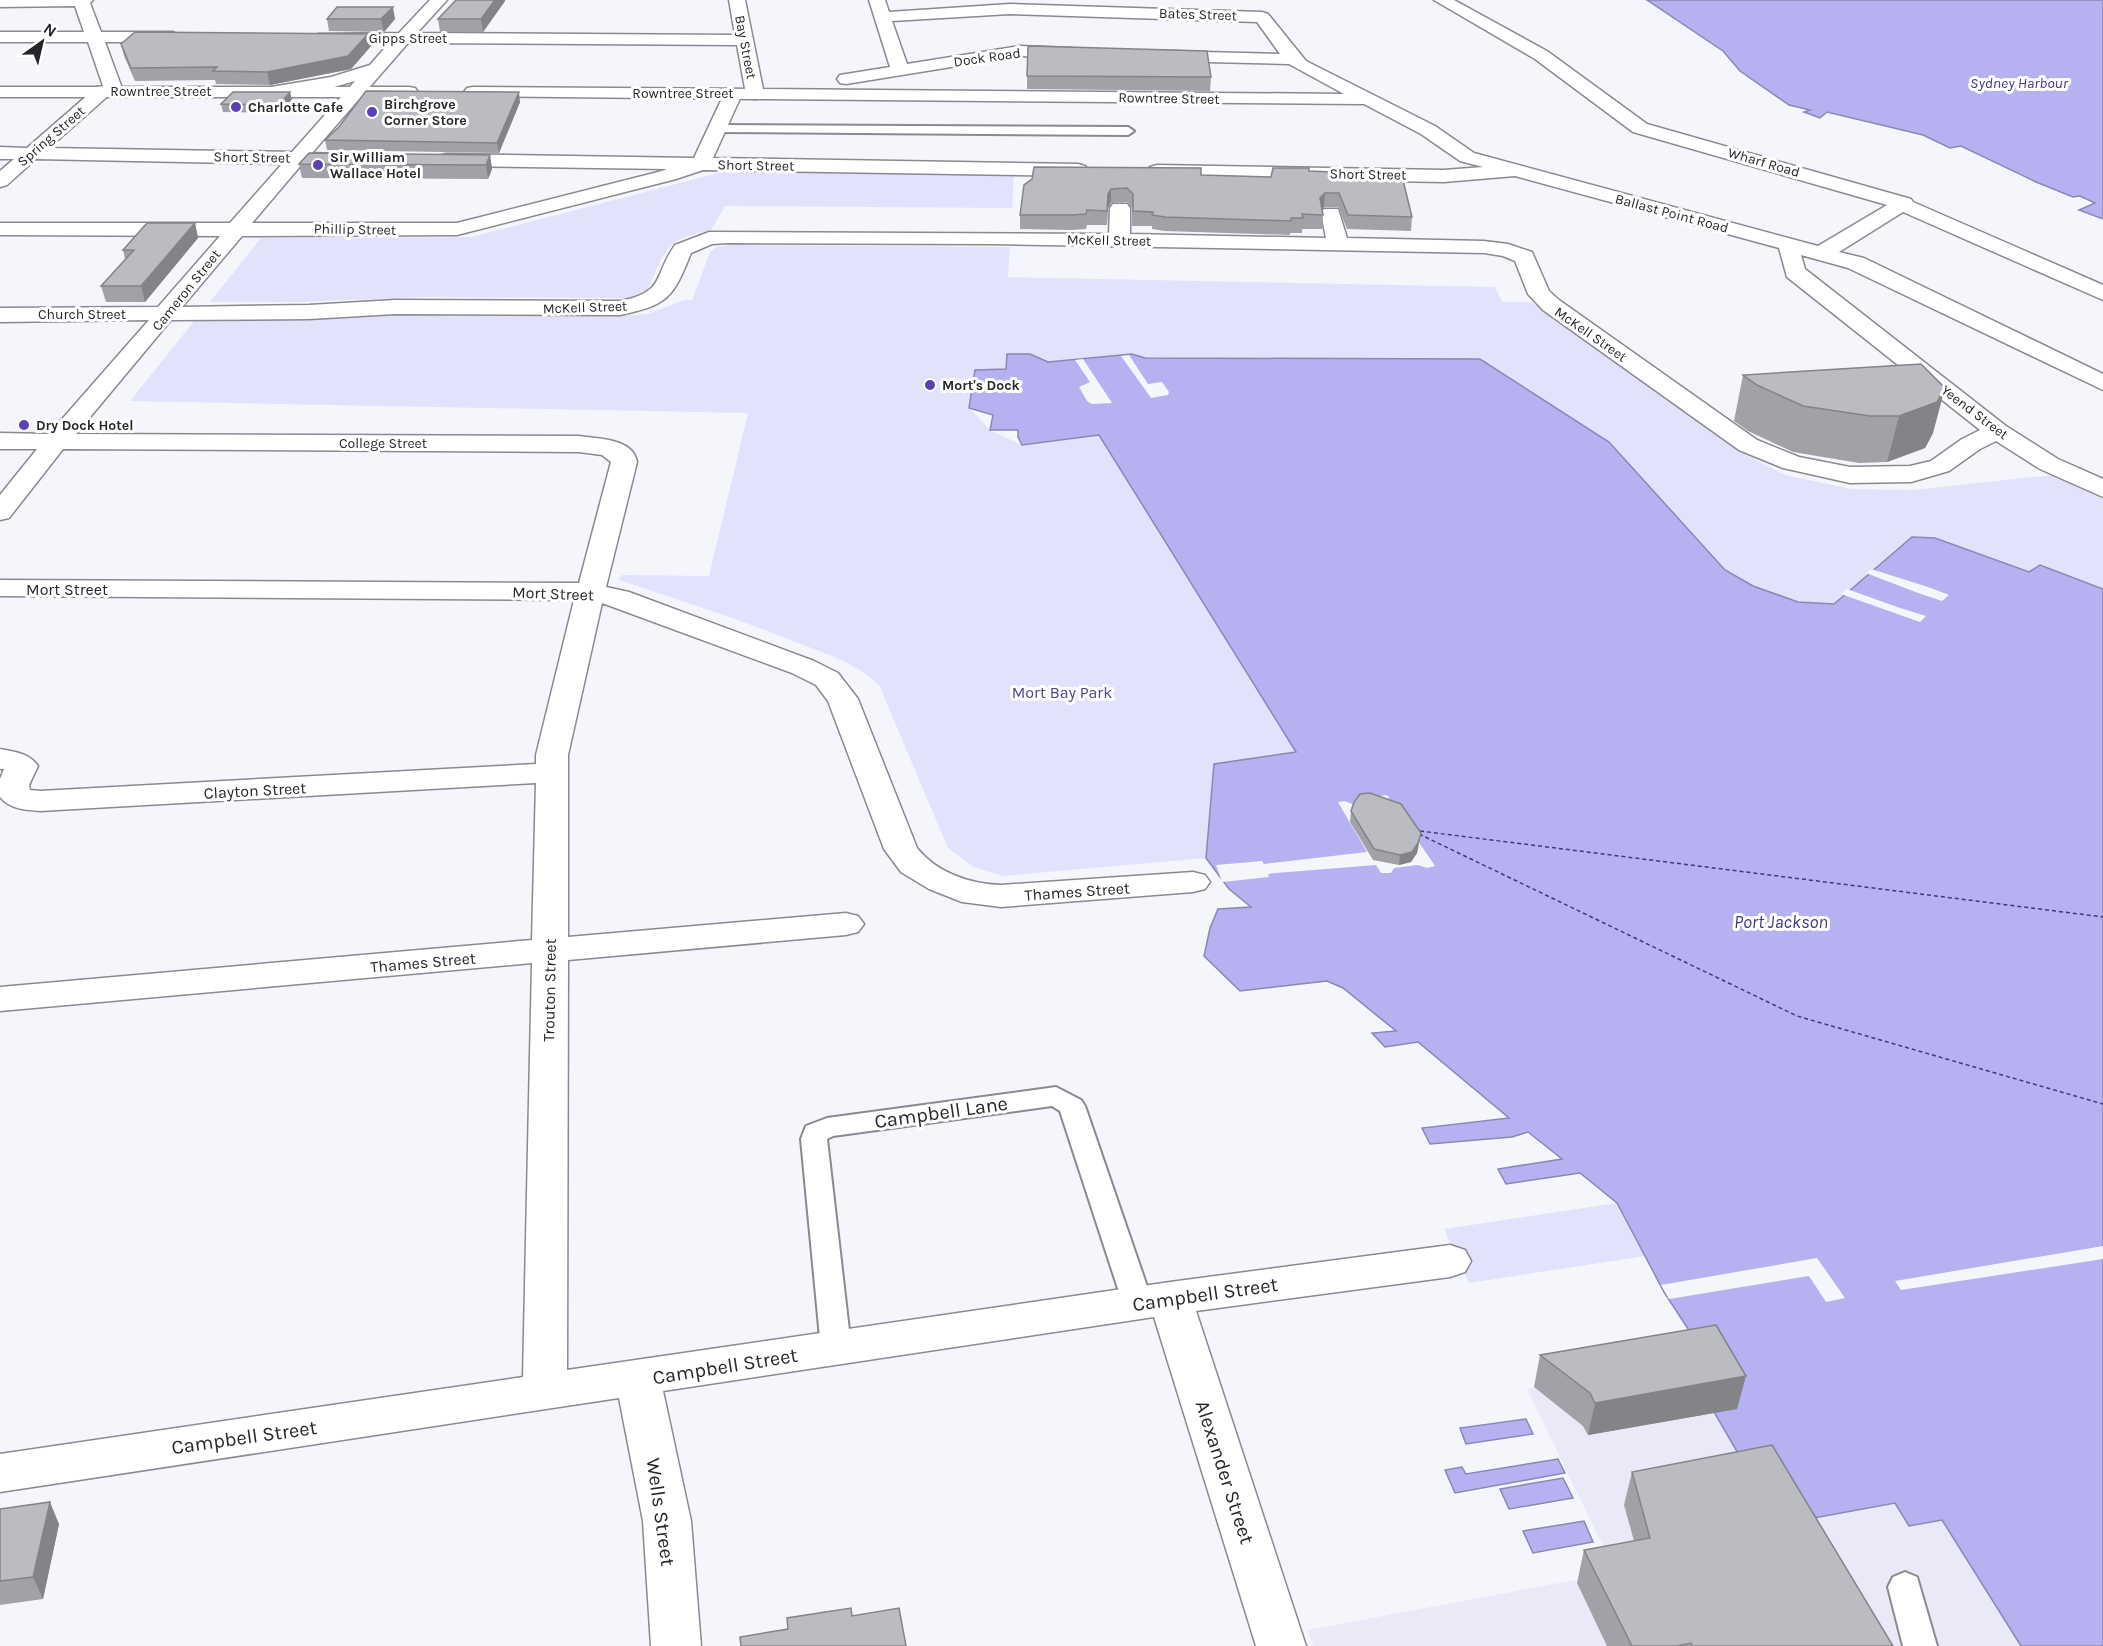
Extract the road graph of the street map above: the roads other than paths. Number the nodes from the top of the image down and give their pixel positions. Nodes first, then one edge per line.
1 (82, 0) edge
2 (439, 0) edge
3 (737, 0) edge
4 (877, 0) edge
5 (1442, 0) edge
6 (0, 2) edge
7 (882, 16) junction
8 (1262, 17) joint
9 (95, 37) junction
10 (193, 37) edge
11 (0, 38) edge
12 (311, 38) edge
13 (403, 38) junction
14 (745, 40) junction
15 (1091, 53) edge
16 (1150, 55) edge
17 (1293, 59) junction
18 (373, 69) junction
19 (900, 70) junction
20 (816, 89) junction
21 (108, 91) junction
22 (277, 91) junction
23 (0, 92) edge
24 (354, 92) junction
25 (424, 92) edge
26 (460, 92) edge
27 (733, 94) junction
28 (755, 94) junction
29 (1365, 100) junction
30 (717, 129) junction
31 (1128, 131) dead end
32 (0, 153) edge
33 (32, 153) junction
34 (297, 158) junction
35 (369, 159) edge
36 (428, 160) edge
37 (701, 164) junction
38 (1101, 170) edge
39 (1137, 171) edge
40 (1513, 171) junction
41 (0, 181) edge
42 (1904, 203) junction
43 (1120, 208) edge
44 (1331, 213) edge
45 (237, 228) junction
46 (0, 229) edge
47 (1119, 240) junction
48 (1338, 243) junction
49 (1788, 243) junction
50 (1822, 253) junction
51 (2103, 293) edge
52 (164, 314) junction
53 (0, 315) edge
54 (2103, 383) edge
55 (1997, 431) junction
56 (0, 441) edge
57 (56, 441) junction
58 (2103, 489) edge
59 (0, 512) edge
60 (0, 588) edge
61 (590, 592) junction
62 (0, 759) edge
63 (550, 774) junction
64 (1193, 882) dead end
65 (962, 891) joint
66 (846, 924) dead end
67 (549, 951) junction
68 (0, 999) edge
69 (1450, 1261) dead end
70 (1154, 1301) junction
71 (836, 1348) junction
72 (638, 1379) junction
73 (545, 1392) junction
74 (0, 1473) edge
75 (1905, 1587) dead end
76 (676, 1646) edge
77 (1281, 1646) edge
78 (1920, 1646) edge

1 - 6 street
1 - 9 street
2 - 13 street, Cameron Street
3 - 14 street, Bay Street
4 - 7 street
5 - 42 street, Wharf Road
7 - 8 street, Bates Street
7 - 19 street
8 - 17 street, Ballast Point Road
9 - 10 street
9 - 11 street
9 - 21 street
12 - 13 street, Gipps Street
13 - 14 street, Gipps Street
13 - 18 street, Cameron Street
14 - 28 street, Bay Street
15 - 19 street, Dock Road
16 - 17 street
17 - 29 street, Ballast Point Road
18 - 22 street, Cameron Street
18 - 24 street, Cameron Street
19 - 20 street, Dock Road
20 - 28 street, Rowntree Street
20 - 29 street, Rowntree Street
21 - 22 street, Rowntree Street
21 - 23 street, Rowntree Street
21 - 33 street, Spring Street
22 - 24 street, Rowntree Street
24 - 25 street, Rowntree Street
24 - 34 street, Cameron Street
26 - 27 street, Rowntree Street
27 - 28 street, Rowntree Street
27 - 30 street, Bay Street
29 - 40 street, Ballast Point Road
30 - 31 lane
30 - 37 street, Bay Street
32 - 33 street, Short Street
33 - 34 street, Short Street
33 - 41 street, Spring Street
34 - 35 street, Short Street
34 - 45 street, Cameron Street
36 - 37 street, Short Street
37 - 38 street, Short Street
37 - 45 street, Phillip Street
39 - 40 street, Short Street
40 - 49 street, Ballast Point Road
42 - 50 street
42 - 51 street, Wharf Road
43 - 47 street
44 - 48 street
45 - 46 street, Phillip Street
45 - 52 street, Cameron Street
47 - 48 street, McKell Street
47 - 52 street, McKell Street
48 - 55 street, McKell Street
49 - 50 street, Ballast Point Road
49 - 55 street, Yeend Street
50 - 54 street, Ballast Point Road
52 - 53 street, Church Street
52 - 57 street, Cameron Street
55 - 58 street, Yeend Street
56 - 57 street, College Street
57 - 59 street, Cameron Street
57 - 61 street, College Street
60 - 61 street, Mort Street
61 - 63 street, Trouton Street
61 - 65 street, Mort Street
62 - 63 street, Clayton Street
63 - 67 street, Trouton Street
64 - 65 street, Thames Street
66 - 67 street, Thames Street
67 - 68 street, Thames Street
67 - 73 street, Trouton Street
69 - 70 street, Campbell Street
70 - 71 street, Campbell Street
70 - 71 lane, Campbell Lane
70 - 77 street, Alexander Street
71 - 72 street, Campbell Street
72 - 73 street, Campbell Street
72 - 76 street, Wells Street
73 - 74 street, Campbell Street
75 - 78 lane

